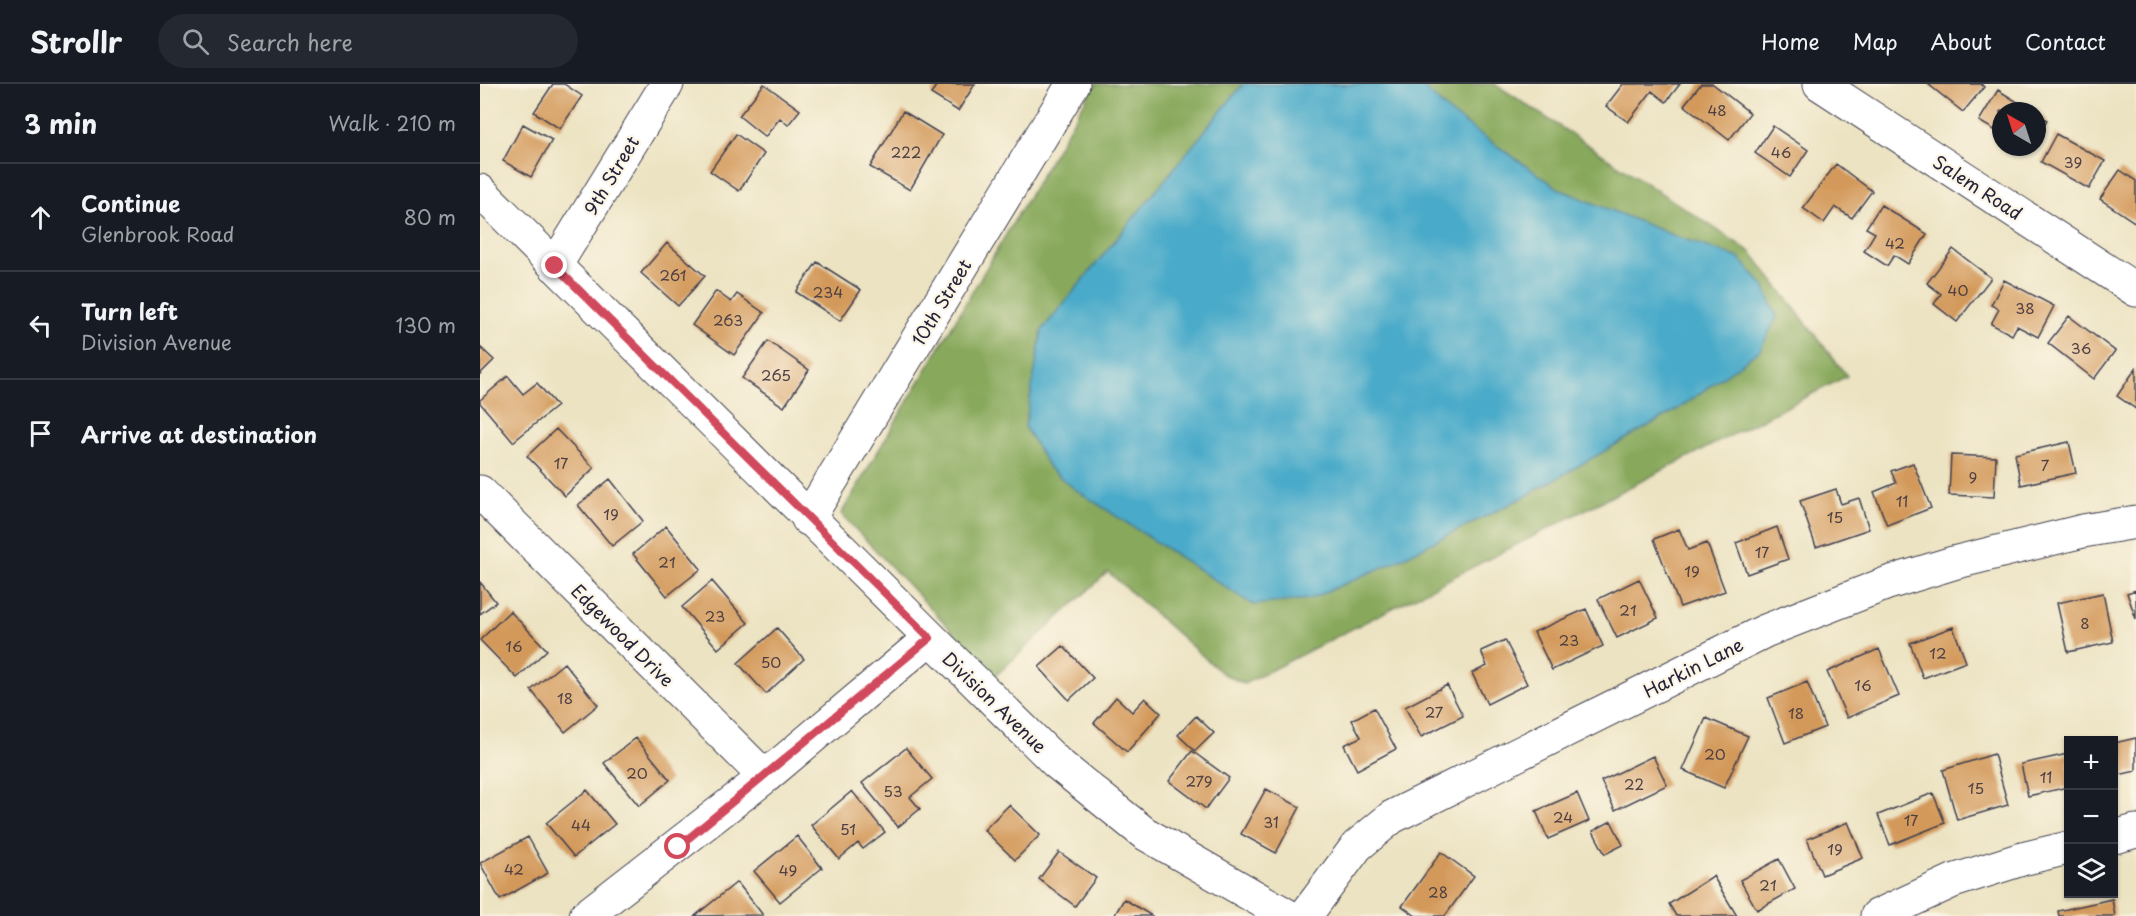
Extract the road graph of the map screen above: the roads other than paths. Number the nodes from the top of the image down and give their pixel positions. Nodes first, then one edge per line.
1 (667, 84) edge
2 (1073, 84) edge
3 (1820, 84) edge
4 (480, 192) edge
5 (555, 266) junction
6 (2136, 290) edge
7 (480, 492) edge
8 (808, 519) junction
9 (2136, 522) edge
10 (930, 638) junction
11 (765, 777) junction
12 (2136, 831) edge
13 (2118, 836) edge
14 (2064, 849) edge
15 (586, 916) edge
16 (1288, 916) edge
17 (1305, 916) edge
18 (1877, 916) edge

1 - 5 street, 9th Street
2 - 8 street, 10th Street
3 - 6 street, Salem Road
4 - 5 street, Division Avenue
5 - 8 street, Division Avenue
7 - 11 street, Edgewood Drive
8 - 10 street, Division Avenue
9 - 17 street, Harkin Lane
10 - 11 street
10 - 16 street, Division Avenue
11 - 15 street
12 - 13 street
14 - 18 street

